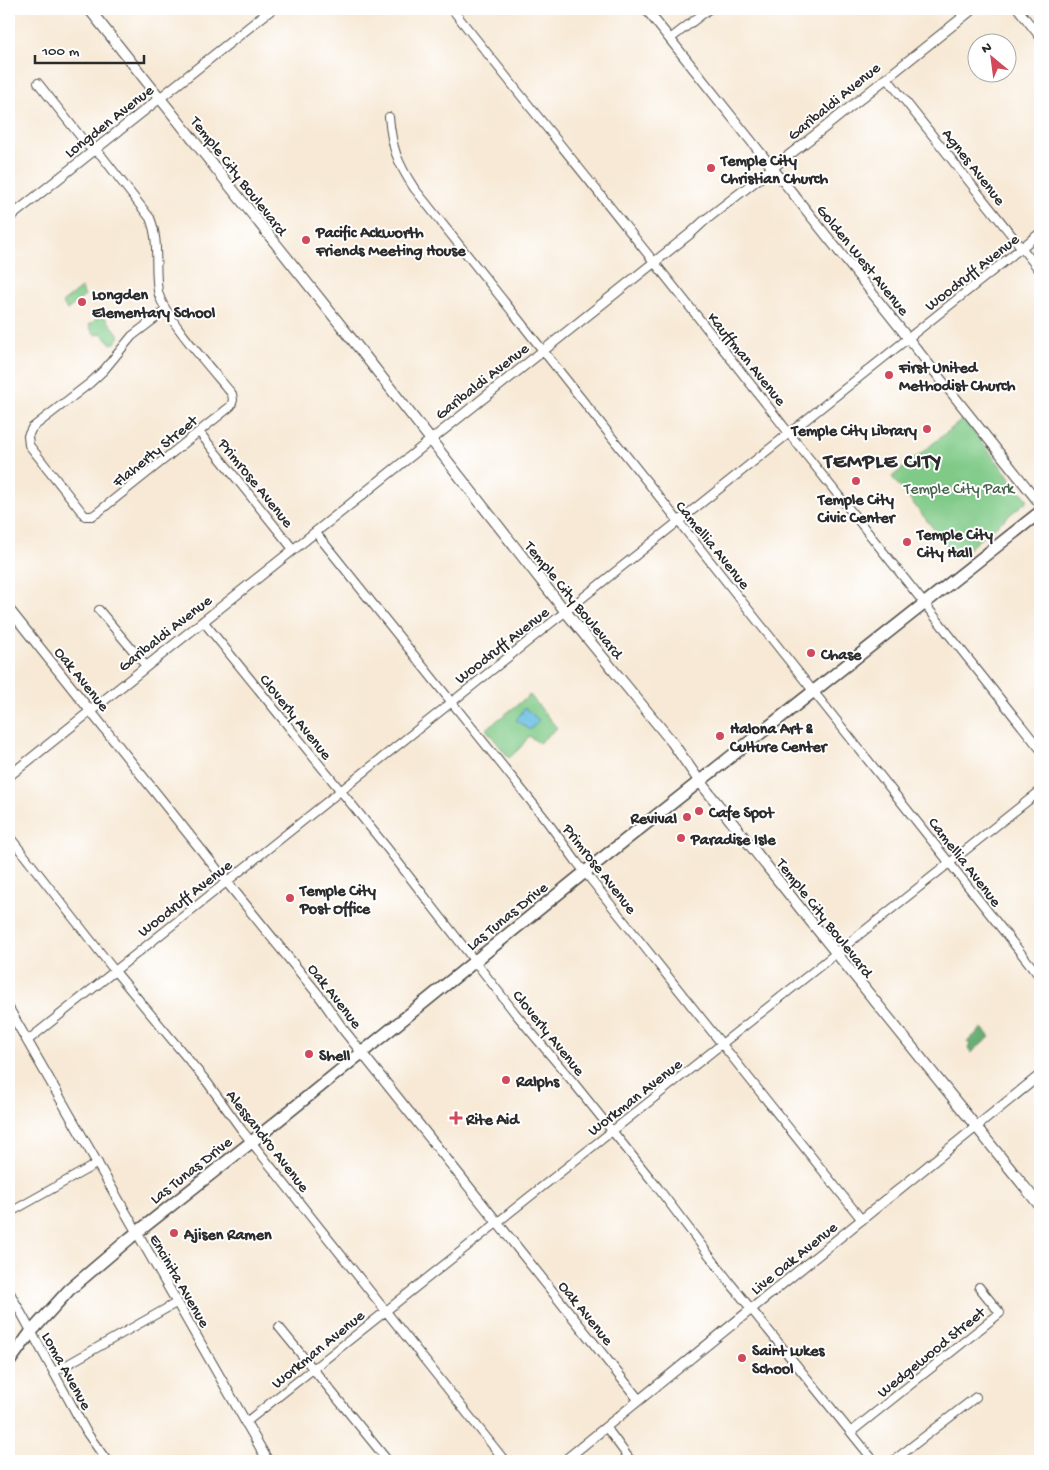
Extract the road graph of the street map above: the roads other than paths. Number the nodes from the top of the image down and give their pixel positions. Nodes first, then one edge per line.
1 (89, 9) edge
2 (272, 9) edge
3 (452, 9) edge
4 (646, 9) edge
5 (709, 9) edge
6 (973, 9) edge
7 (1018, 9) edge
8 (960, 13) edge
9 (1040, 37) edge
10 (670, 39) junction
11 (887, 78) junction
12 (38, 83) dead end
13 (161, 98) junction
14 (389, 118) dead end
15 (94, 151) junction
16 (772, 168) junction
17 (9, 218) edge
18 (1040, 233) edge
19 (1022, 248) junction
20 (654, 263) junction
21 (1040, 272) edge
22 (166, 310) junction
23 (908, 338) junction
24 (542, 351) junction
25 (199, 432) junction
26 (788, 432) junction
27 (431, 440) junction
28 (1040, 504) edge
29 (1040, 512) edge
30 (678, 522) junction
31 (316, 533) junction
32 (293, 550) junction
33 (925, 604) junction
34 (9, 609) edge
35 (99, 610) dead end
36 (565, 611) junction
37 (204, 621) junction
38 (146, 666) junction
39 (814, 692) junction
40 (450, 702) junction
41 (90, 711) junction
42 (1040, 749) edge
43 (9, 776) edge
44 (700, 782) junction
45 (339, 790) junction
46 (1040, 791) edge
47 (9, 836) edge
48 (950, 863) junction
49 (585, 872) junction
50 (226, 881) junction
51 (836, 953) junction
52 (475, 961) junction
53 (114, 970) junction
54 (1040, 977) edge
55 (9, 1009) edge
56 (27, 1041) junction
57 (722, 1044) junction
58 (362, 1052) junction
59 (1040, 1075) edge
60 (977, 1128) junction
61 (611, 1132) junction
62 (251, 1142) junction
63 (98, 1163) junction
64 (1040, 1206) edge
65 (9, 1213) edge
66 (862, 1220) junction
67 (497, 1223) junction
68 (137, 1232) junction
69 (979, 1287) dead end
70 (9, 1291) edge
71 (176, 1302) junction
72 (752, 1310) junction
73 (386, 1311) junction
74 (280, 1327) dead end
75 (31, 1332) junction
76 (9, 1362) edge
77 (314, 1369) junction
78 (54, 1372) junction
79 (976, 1397) dead end
80 (639, 1400) junction
81 (245, 1423) junction
82 (606, 1428) junction
83 (851, 1432) junction
84 (107, 1461) edge
85 (268, 1461) edge
86 (388, 1461) edge
87 (505, 1461) edge
88 (564, 1461) edge
89 (632, 1461) edge
90 (874, 1461) edge
91 (893, 1461) edge

1 - 13 main road, Temple City Boulevard
2 - 13 street, Longden Avenue
3 - 20 street, Kauffman Avenue
4 - 10 street, Golden West Avenue
5 - 10 street
6 - 8 street, Garibaldi Avenue
7 - 9 street
8 - 11 street, Garibaldi Avenue
10 - 16 street, Golden West Avenue
11 - 16 street, Garibaldi Avenue
11 - 19 street, Agnes Avenue
12 - 15 street
13 - 15 street, Longden Avenue
13 - 27 main road, Temple City Boulevard
14 - 24 street, Camellia Avenue
15 - 17 street, Longden Avenue
15 - 22 street
16 - 20 street, Garibaldi Avenue
16 - 23 street, Golden West Avenue
18 - 19 street, Woodruff Avenue
19 - 21 street, Agnes Avenue
19 - 23 street, Woodruff Avenue
20 - 24 street, Garibaldi Avenue
20 - 26 street, Kauffman Avenue
22 - 25 street, Flaherty Street
22 - 25 street, Flaherty Street
23 - 26 street, Woodruff Avenue
23 - 28 street, Golden West Avenue
24 - 27 street, Garibaldi Avenue
24 - 30 street, Camellia Avenue
25 - 32 street, Primrose Avenue
26 - 30 street, Woodruff Avenue
26 - 33 street, Kauffman Avenue
27 - 31 street, Garibaldi Avenue
27 - 36 main road, Temple City Boulevard
29 - 33 main road, Las Tunas Drive
30 - 36 street, Woodruff Avenue
30 - 39 street, Camellia Avenue
31 - 32 street, Garibaldi Avenue
31 - 40 street, Primrose Avenue
32 - 37 street, Garibaldi Avenue
33 - 39 main road, Las Tunas Drive
33 - 42 street, Kauffman Avenue
34 - 41 street, Oak Avenue
35 - 38 street
36 - 40 street, Woodruff Avenue
36 - 44 main road, Temple City Boulevard
37 - 38 street, Garibaldi Avenue
37 - 45 street, Cloverly Avenue
38 - 41 street, Garibaldi Avenue
39 - 44 main road, Las Tunas Drive
39 - 48 street, Camellia Avenue
40 - 45 street, Woodruff Avenue
40 - 49 street, Primrose Avenue
41 - 43 street, Garibaldi Avenue
41 - 50 street, Oak Avenue
44 - 49 main road, Las Tunas Drive
44 - 51 main road, Temple City Boulevard
45 - 50 street, Woodruff Avenue
45 - 52 street, Cloverly Avenue
46 - 48 street, Workman Avenue
47 - 53 street, Alessandro Avenue
48 - 51 street, Workman Avenue
48 - 54 street, Camellia Avenue
49 - 52 main road, Las Tunas Drive
49 - 57 street, Primrose Avenue
50 - 53 street, Woodruff Avenue
50 - 58 street, Oak Avenue
51 - 57 street, Workman Avenue
51 - 60 main road, Temple City Boulevard
52 - 58 main road, Las Tunas Drive
52 - 61 street, Cloverly Avenue
53 - 56 street, Woodruff Avenue
53 - 62 street, Alessandro Avenue
55 - 56 street, Encinita Avenue
56 - 63 street, Encinita Avenue
57 - 61 street, Workman Avenue
57 - 66 street, Primrose Avenue
58 - 62 main road, Las Tunas Drive
58 - 67 street, Oak Avenue
59 - 60 street, Live Oak Avenue
60 - 64 main road, Temple City Boulevard
60 - 66 street, Live Oak Avenue
61 - 67 street, Workman Avenue
61 - 72 street, Cloverly Avenue
62 - 68 main road, Las Tunas Drive
62 - 73 street, Alessandro Avenue
63 - 65 street
63 - 68 street, Encinita Avenue
66 - 72 street, Live Oak Avenue
67 - 73 street, Workman Avenue
67 - 80 street, Oak Avenue
68 - 71 street, Encinita Avenue
68 - 75 main road, Las Tunas Drive
69 - 83 street, Wedgewood Street
70 - 75 street, Loma Avenue
71 - 78 street
71 - 81 street, Encinita Avenue
72 - 80 street, Live Oak Avenue
72 - 83 street, Cloverly Avenue
73 - 77 street, Workman Avenue
73 - 87 street, Alessandro Avenue
74 - 77 street
75 - 76 main road, Las Tunas Drive
75 - 78 street, Loma Avenue
77 - 81 street, Workman Avenue
77 - 86 street
78 - 84 street, Loma Avenue
79 - 91 street
80 - 82 street, Live Oak Avenue
81 - 85 street, Encinita Avenue
82 - 88 street, Live Oak Avenue
82 - 89 street
83 - 90 street, Cloverly Avenue

